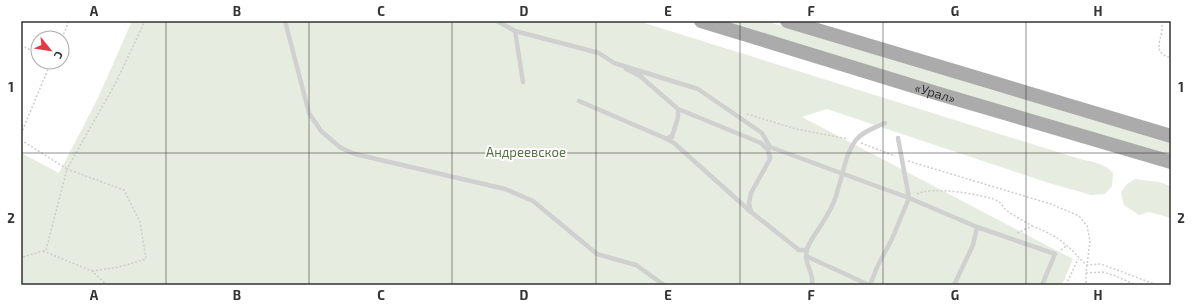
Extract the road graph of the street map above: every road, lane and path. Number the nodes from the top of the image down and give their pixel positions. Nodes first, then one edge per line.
1 (145, 21) edge
2 (285, 21) edge
3 (497, 21) edge
4 (701, 21) edge
5 (787, 21) edge
6 (1163, 21) edge
7 (515, 31) junction
8 (21, 45) edge
9 (30, 50) edge
10 (1171, 58) edge
11 (614, 63) junction
12 (48, 70) edge
13 (523, 82) dead end
14 (580, 101) dead end
15 (678, 109) junction
16 (742, 112) dead end
17 (885, 123) dead end
18 (21, 134) edge
19 (1171, 136) edge
20 (669, 137) junction
21 (898, 138) dead end
22 (21, 140) edge
23 (855, 141) junction
24 (770, 147) junction
25 (770, 159) junction
26 (902, 159) junction
27 (1171, 162) edge
28 (67, 169) junction
29 (842, 173) junction
30 (908, 198) junction
31 (751, 212) junction
32 (1032, 226) junction
33 (977, 227) junction
34 (1008, 238) junction
35 (1067, 245) junction
36 (807, 250) junction
37 (43, 251) junction
38 (1056, 254) junction
39 (21, 256) edge
40 (806, 256) junction
41 (1078, 259) junction
42 (1087, 265) junction
43 (92, 271) junction
44 (1086, 273) junction
45 (107, 285) edge
46 (664, 285) edge
47 (812, 285) edge
48 (869, 285) edge
49 (954, 285) edge
50 (1042, 285) edge
51 (1066, 285) edge
52 (1086, 285) edge
53 (1136, 285) edge
54 (1157, 285) edge

1 - 28 path
2 - 46 lane
3 - 7 lane
4 - 27 main road, «Урал»
5 - 19 main road, «Урал»
6 - 10 path
7 - 11 lane
7 - 13 lane
8 - 9 path
11 - 15 lane
11 - 24 lane
12 - 18 path
14 - 20 lane
15 - 20 lane
15 - 25 lane
16 - 23 path
17 - 23 lane
20 - 31 lane
21 - 26 lane
22 - 28 path
23 - 26 path
23 - 29 lane
24 - 25 lane
24 - 29 lane
25 - 31 lane
26 - 30 lane
26 - 42 path
28 - 37 path
28 - 43 path
29 - 30 lane
29 - 36 lane
30 - 32 path
30 - 33 lane
30 - 48 lane
31 - 36 lane
32 - 34 path
32 - 35 path
33 - 34 lane
33 - 49 lane
34 - 38 lane
35 - 38 path
35 - 41 path
36 - 40 lane
37 - 39 path
37 - 43 path
38 - 50 lane
40 - 47 lane
40 - 48 lane
41 - 42 path
41 - 51 path
42 - 44 path
42 - 54 path
43 - 45 path
44 - 52 path
44 - 53 path

